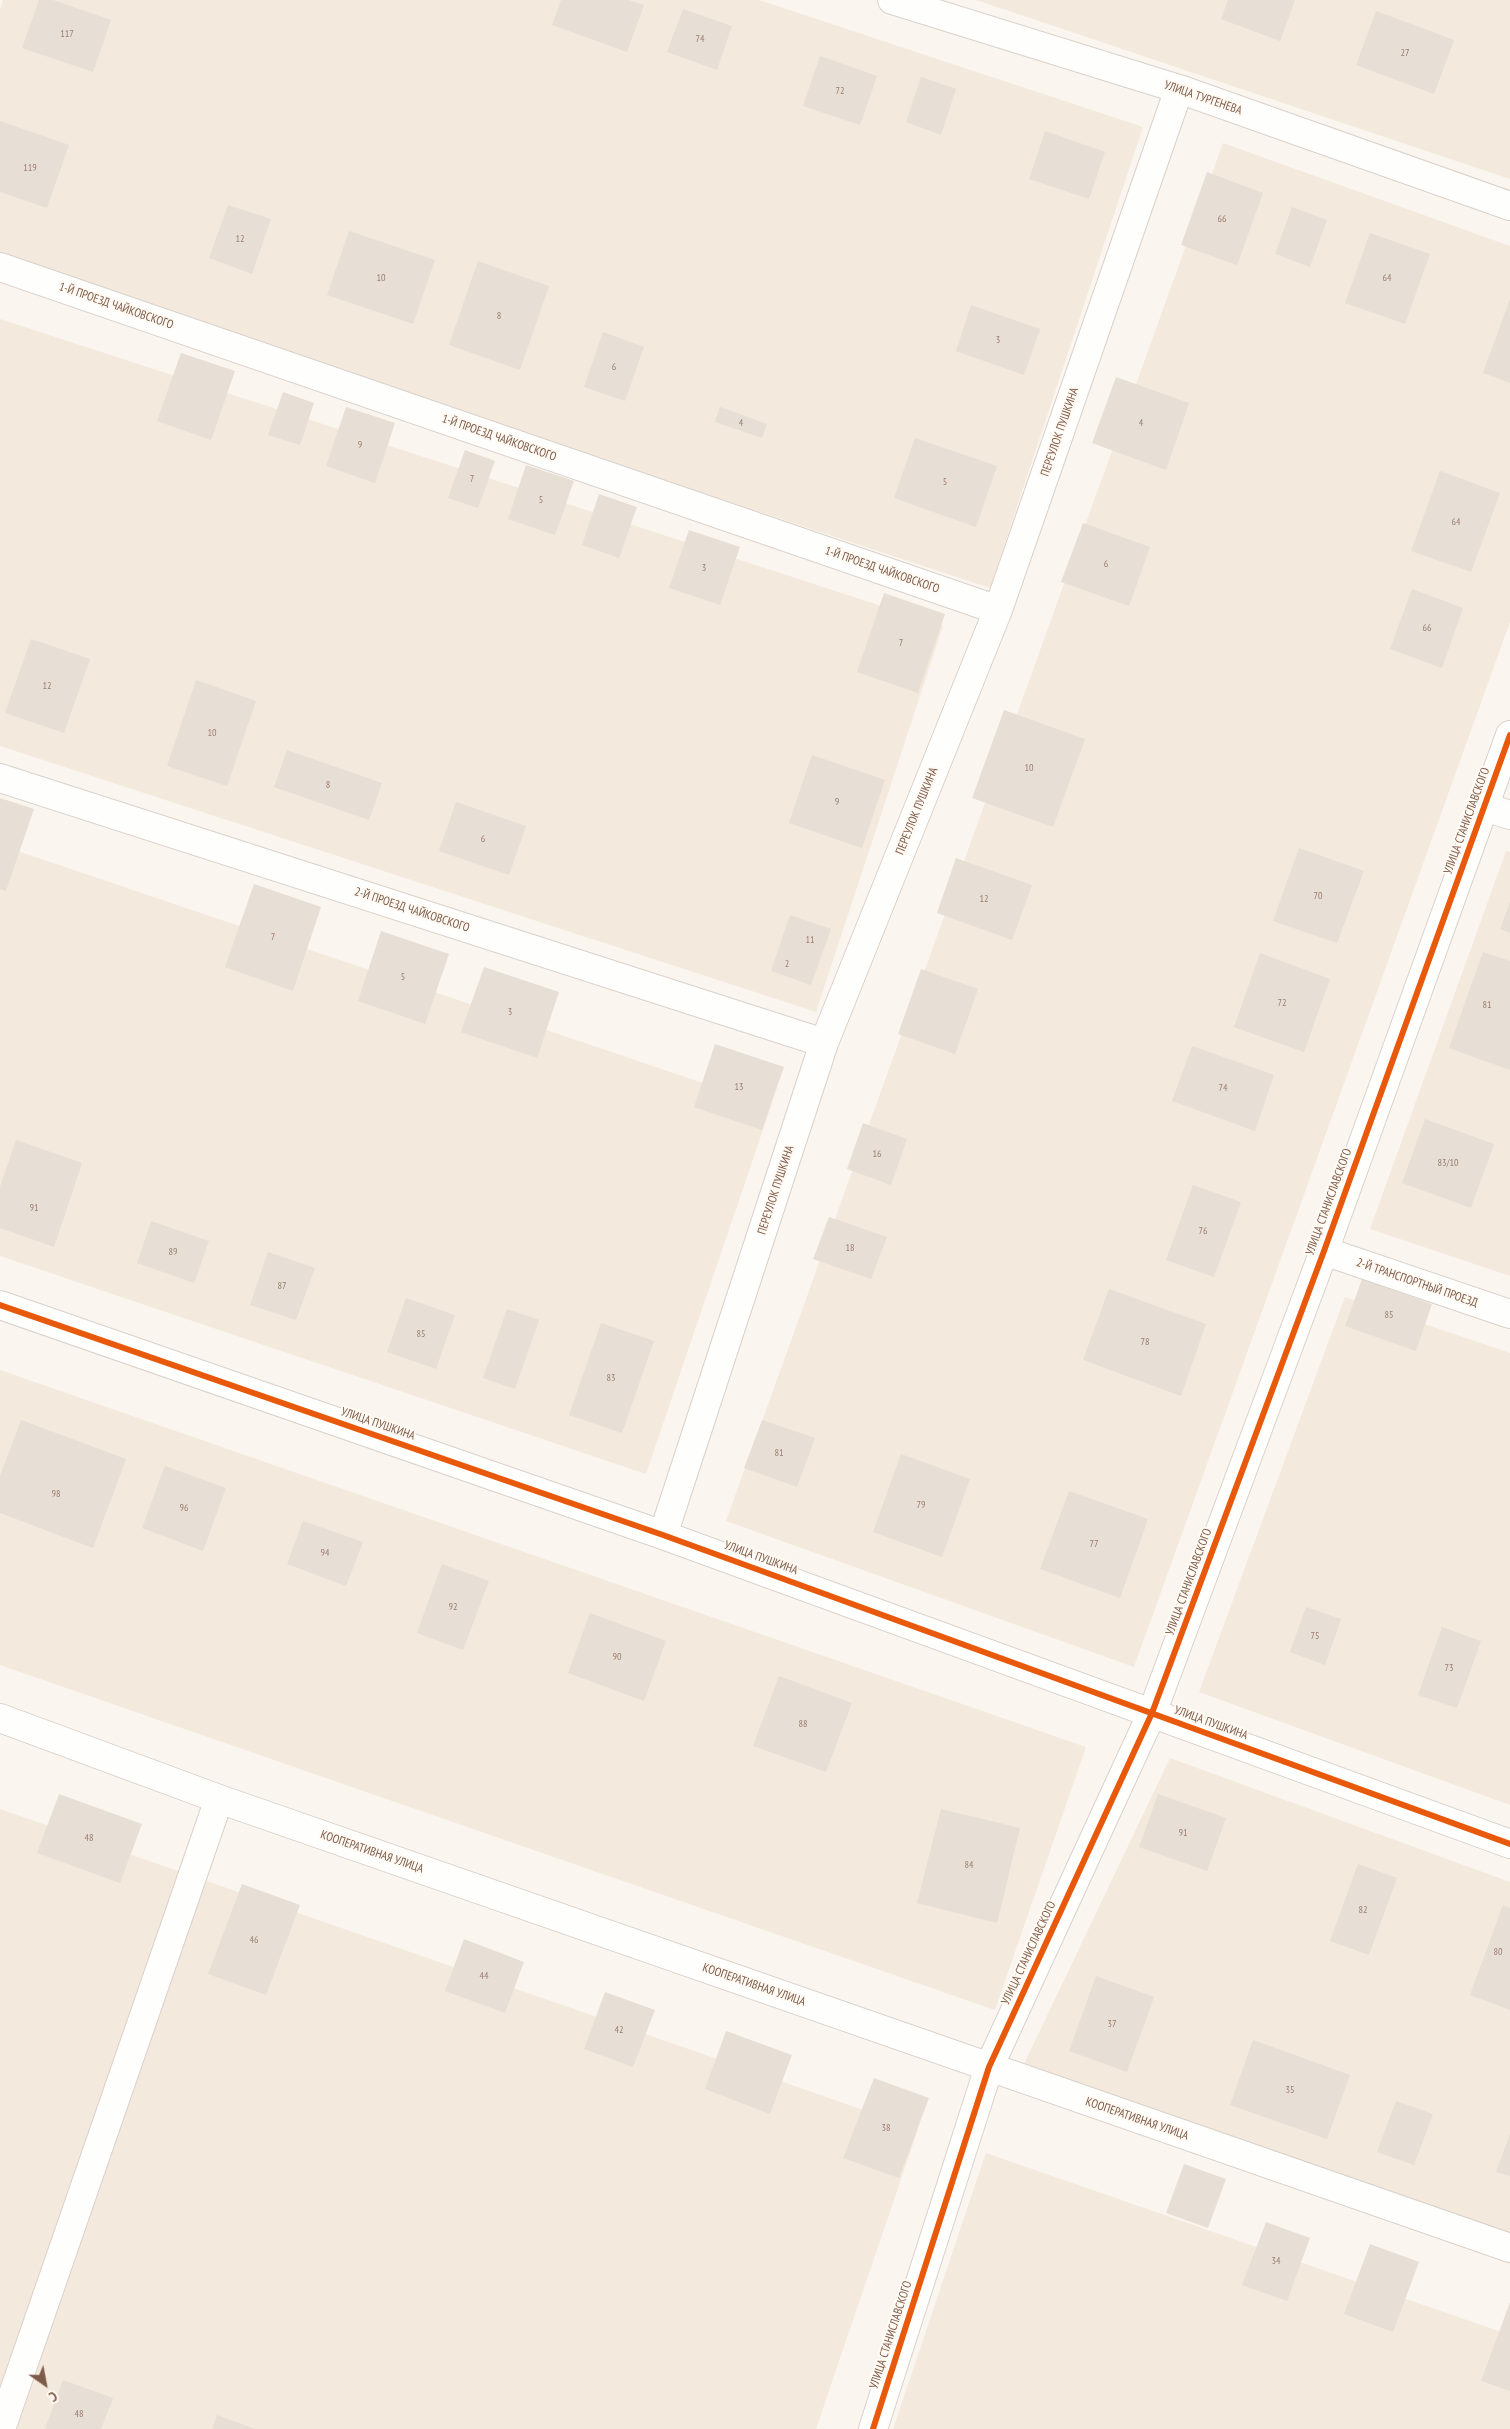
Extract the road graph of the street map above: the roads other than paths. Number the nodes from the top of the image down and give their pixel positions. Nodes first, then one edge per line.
1 (892, 0) edge
2 (1179, 90) junction
3 (1510, 206) edge
4 (0, 266) edge
5 (998, 610) junction
6 (1510, 735) edge
7 (0, 778) edge
8 (1484, 807) junction
9 (1510, 815) edge
10 (824, 1043) junction
11 (1324, 1251) junction
12 (0, 1305) edge
13 (1510, 1314) edge
14 (663, 1535) junction
15 (1152, 1713) junction
16 (0, 1718) edge
17 (219, 1799) junction
18 (1510, 1844) edge
19 (988, 2067) junction
20 (1510, 2248) edge
21 (1, 2429) edge
22 (873, 2429) edge

1 - 2 street, УЛИЦА ТУРГЕНЕВА
2 - 3 street, УЛИЦА ТУРГЕНЕВА
2 - 5 street, ПЕРЕУЛОК ПУШКИНА
4 - 5 street, 1-Й ПРОЕЗД ЧАЙКОВСКОГО
5 - 10 street, ПЕРЕУЛОК ПУШКИНА
6 - 8 street, УЛИЦА СТАНИСЛАВСКОГО
7 - 10 street, 2-Й ПРОЕЗД ЧАЙКОВСКОГО
8 - 9 street
8 - 11 street, УЛИЦА СТАНИСЛАВСКОГО
10 - 14 street, ПЕРЕУЛОК ПУШКИНА
11 - 13 street, 2-Й ТРАНСПОРТНЫЙ ПРОЕЗД
11 - 15 street, УЛИЦА СТАНИСЛАВСКОГО
12 - 14 street, УЛИЦА ПУШКИНА
14 - 15 street, УЛИЦА ПУШКИНА
15 - 18 street, УЛИЦА ПУШКИНА
15 - 19 street, УЛИЦА СТАНИСЛАВСКОГО
16 - 17 street, КООПЕРАТИВНАЯ УЛИЦА
17 - 19 street, КООПЕРАТИВНАЯ УЛИЦА
17 - 21 street
19 - 20 street, КООПЕРАТИВНАЯ УЛИЦА
19 - 22 street, УЛИЦА СТАНИСЛАВСКОГО

